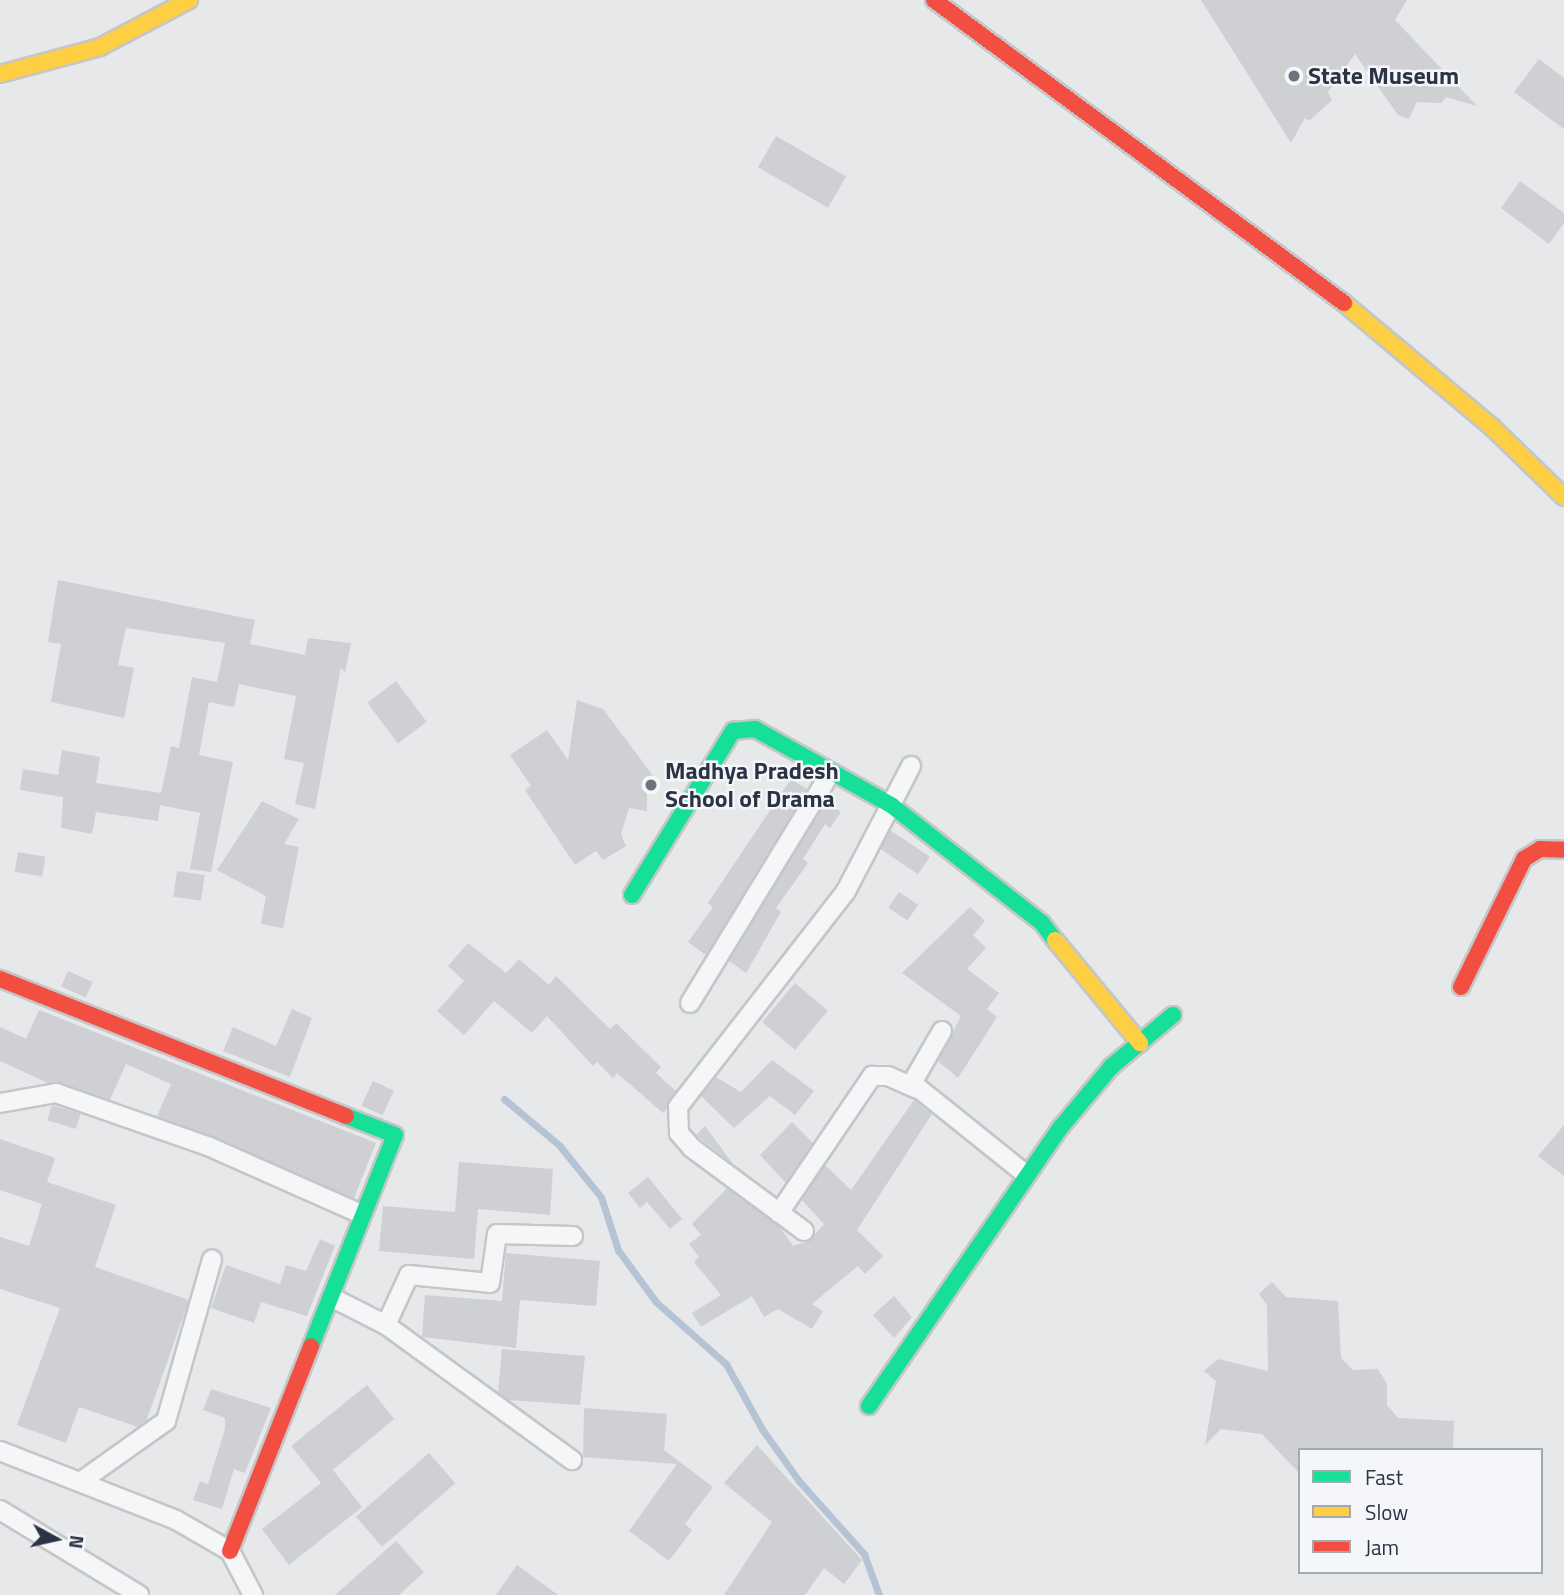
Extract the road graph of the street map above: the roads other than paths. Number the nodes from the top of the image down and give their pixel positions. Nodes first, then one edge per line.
1 (189, 0) edge
2 (934, 0) edge
3 (0, 74) edge
4 (1564, 497) edge
5 (911, 766) dead end
6 (831, 774) junction
7 (891, 805) junction
8 (1564, 850) edge
9 (632, 895) dead end
10 (0, 979) edge
11 (1461, 987) dead end
12 (690, 1003) dead end
13 (1173, 1015) dead end
14 (942, 1031) dead end
15 (1140, 1043) junction
16 (917, 1089) junction
17 (0, 1103) edge
18 (1026, 1174) junction
19 (779, 1213) junction
20 (360, 1214) junction
21 (804, 1231) dead end
22 (573, 1236) dead end
23 (212, 1258) dead end
24 (333, 1298) junction
25 (386, 1325) junction
26 (869, 1406) dead end
27 (0, 1451) edge
28 (572, 1460) dead end
29 (83, 1480) junction
30 (0, 1510) edge
31 (229, 1551) junction
32 (139, 1595) edge
33 (253, 1595) edge

1 - 3 street
2 - 4 street
5 - 7 street
6 - 7 street
6 - 9 street
6 - 12 street
7 - 15 street
7 - 19 street
8 - 11 street
10 - 20 street
13 - 15 street
14 - 16 street
15 - 18 street
16 - 18 street
16 - 19 street
17 - 20 street
18 - 26 street
19 - 21 street
20 - 24 street
22 - 25 street
23 - 29 street
24 - 25 street
24 - 31 street
25 - 28 street
27 - 29 street
29 - 31 street
30 - 32 street
31 - 33 street

